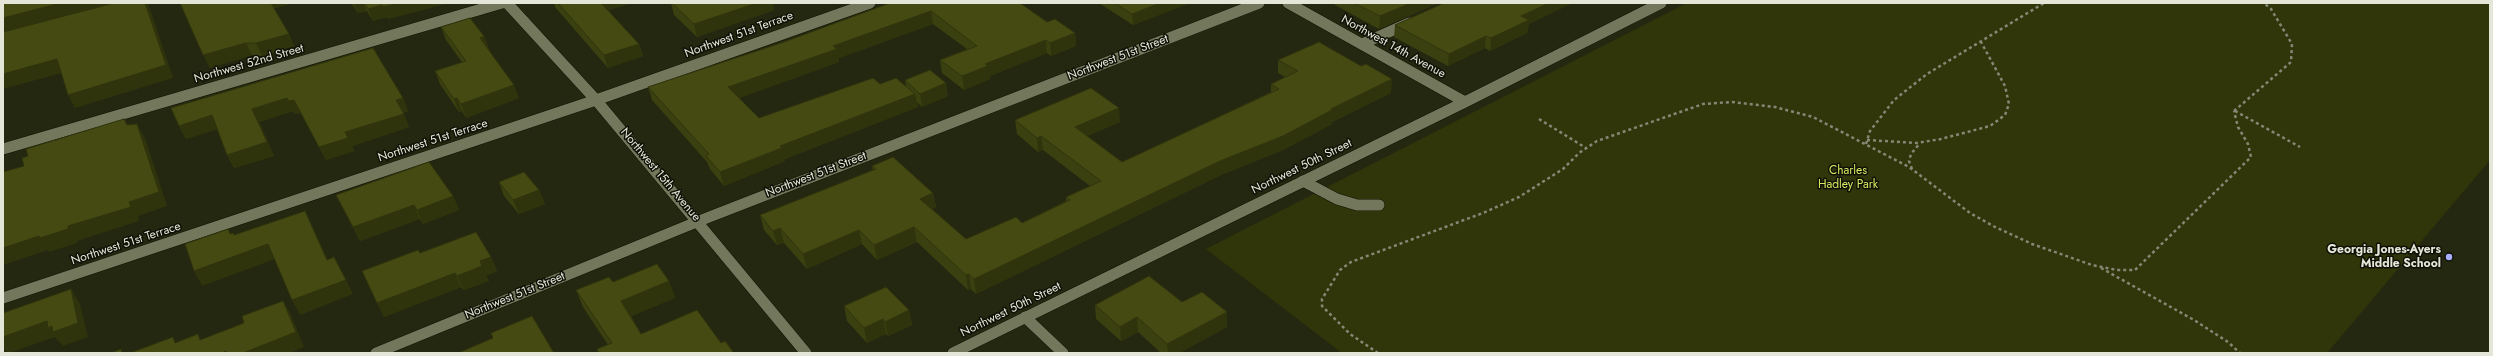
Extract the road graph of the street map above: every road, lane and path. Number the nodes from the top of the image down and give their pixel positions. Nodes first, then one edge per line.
1 (502, 3) edge
2 (507, 3) edge
3 (870, 3) edge
4 (1259, 3) edge
5 (1288, 3) edge
6 (1661, 3) edge
7 (2044, 3) edge
8 (2264, 3) edge
9 (1417, 20) edge
10 (1981, 42) junction
11 (1362, 44) junction
12 (596, 100) junction
13 (1465, 102) junction
14 (2234, 111) junction
15 (1540, 119) dead end
16 (1867, 142) junction
17 (1920, 142) junction
18 (2300, 147) dead end
19 (1586, 148) junction
20 (3, 149) edge
21 (1912, 170) junction
22 (1303, 181) junction
23 (1379, 205) dead end
24 (699, 221) junction
25 (2099, 266) junction
26 (3, 298) edge
27 (1025, 317) junction
28 (376, 353) edge
29 (806, 353) edge
30 (953, 353) edge
31 (1063, 353) edge
32 (1378, 353) edge
33 (2240, 353) edge

1 - 20 street, Northwest 52nd Street
2 - 12 street, Northwest 15th Avenue
3 - 12 street, Northwest 51st Terrace
4 - 24 street, Northwest 51st Street
5 - 11 street, Northwest 14th Avenue
6 - 13 street, Northwest 50th Street
7 - 10 path
8 - 14 path
9 - 11 street
10 - 16 path
10 - 17 path
11 - 13 street, Northwest 14th Avenue
12 - 24 street, Northwest 15th Avenue
12 - 26 street, Northwest 51st Terrace
13 - 22 street, Northwest 50th Street
14 - 18 path
14 - 25 path
15 - 19 path
16 - 17 path
16 - 19 path
16 - 21 path
17 - 21 path
19 - 32 path
21 - 25 path
22 - 23 street
22 - 27 street, Northwest 50th Street
24 - 28 street, Northwest 51st Street
24 - 29 street, Northwest 15th Avenue
25 - 33 path
27 - 30 street, Northwest 50th Street
27 - 31 street

